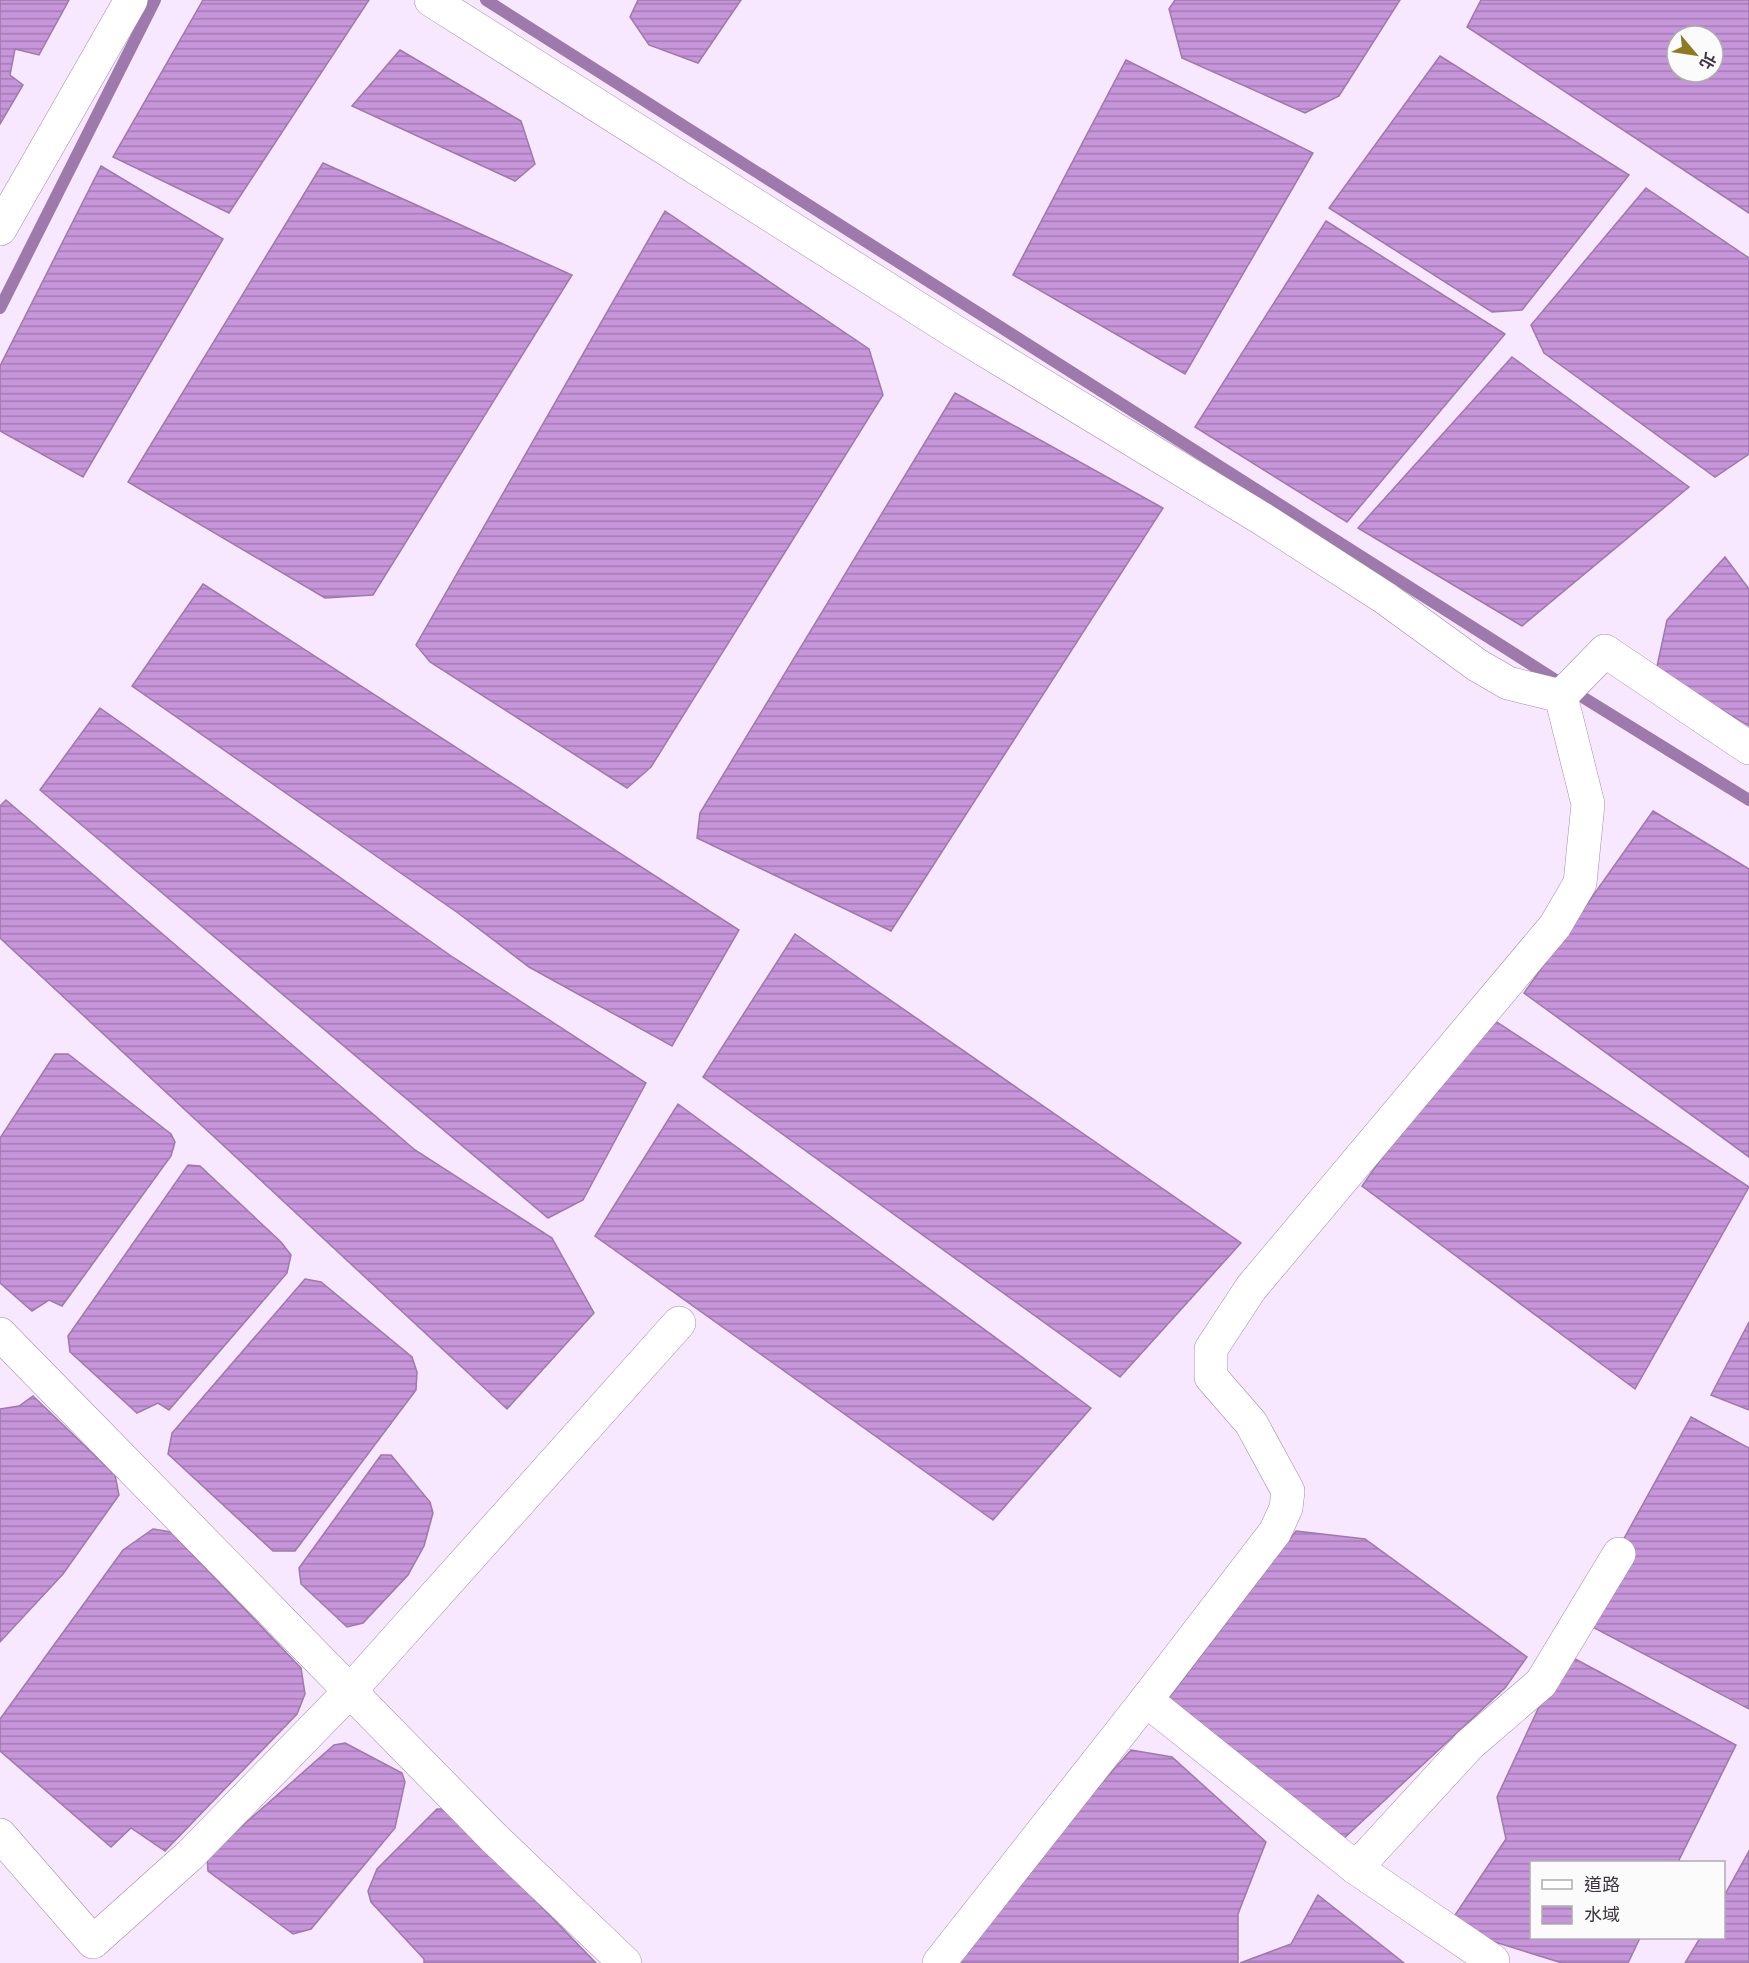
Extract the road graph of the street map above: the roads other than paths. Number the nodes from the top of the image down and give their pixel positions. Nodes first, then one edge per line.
1 (131, 0) edge
2 (431, 0) edge
3 (0, 230) edge
4 (1561, 696) junction
5 (1749, 748) edge
6 (679, 1323) dead end
7 (0, 1334) edge
8 (1619, 1554) dead end
9 (350, 1691) junction
10 (1146, 1700) junction
11 (0, 1835) edge
12 (1356, 1868) junction
13 (1493, 1961) dead end
14 (625, 1963) edge
15 (939, 1963) edge

1 - 3 lane
2 - 4 lane
4 - 5 lane
4 - 10 lane
6 - 9 lane
7 - 9 lane
8 - 12 lane
9 - 11 lane
9 - 14 lane
10 - 12 lane
10 - 15 lane
12 - 13 lane

